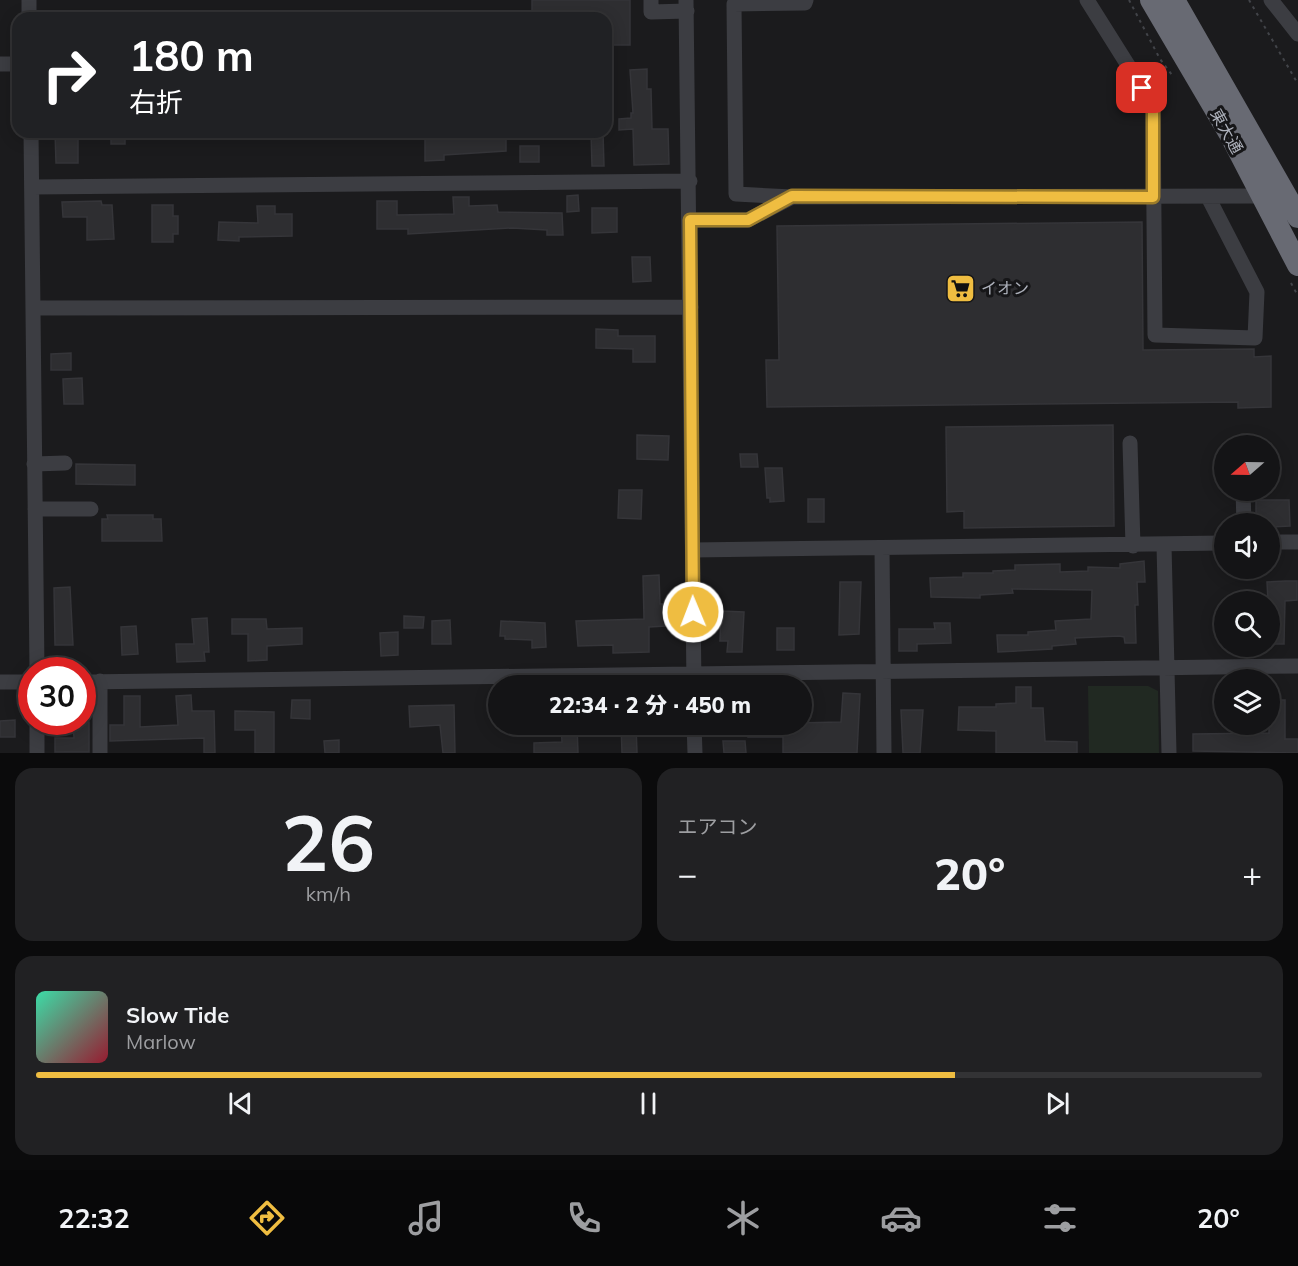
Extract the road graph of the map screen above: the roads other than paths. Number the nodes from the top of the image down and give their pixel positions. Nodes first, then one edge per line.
1 (651, 0) edge
2 (806, 0) edge
3 (1087, 0) edge
4 (1151, 0) edge
5 (1174, 0) edge
6 (1271, 0) edge
7 (686, 6) edge
8 (1298, 34) edge
9 (31, 138) edge
10 (690, 181) junction
11 (32, 187) junction
12 (792, 196) junction
13 (1208, 196) junction
14 (1262, 196) junction
15 (1153, 197) junction
16 (1298, 217) edge
17 (690, 220) junction
18 (1298, 265) edge
19 (691, 307) junction
20 (33, 308) junction
21 (1130, 442) dead end
22 (65, 463) dead end
23 (34, 464) junction
24 (35, 508) junction
25 (91, 509) dead end
26 (1280, 542) edge
27 (1298, 542) edge
28 (1214, 543) edge
29 (1164, 545) junction
30 (1133, 546) junction
31 (882, 548) junction
32 (693, 550) junction
33 (36, 657) edge
34 (1298, 666) edge
35 (1167, 668) junction
36 (882, 671) junction
37 (694, 675) edge
38 (788, 675) edge
39 (488, 680) edge
40 (96, 681) edge
41 (100, 681) junction
42 (0, 682) edge
43 (18, 682) edge
44 (37, 735) edge
45 (694, 735) edge
46 (37, 753) edge
47 (100, 753) edge
48 (694, 753) edge
49 (884, 753) edge
50 (1169, 753) edge

1 - 7 street
2 - 12 street
3 - 15 street
4 - 14 highway, 東大通
5 - 16 highway, 東大通
6 - 8 street
7 - 10 street
9 - 11 street
10 - 11 street
10 - 17 street
11 - 20 street
12 - 15 street
12 - 17 street
13 - 14 street
13 - 15 street
13 - 15 street
14 - 18 highway, 東大通
17 - 19 street
19 - 20 street
19 - 32 street
20 - 23 street
21 - 30 street
22 - 23 street
23 - 24 street
24 - 25 street
24 - 33 street
26 - 27 street
28 - 29 street
29 - 30 street
29 - 35 street
30 - 31 street
31 - 32 street
31 - 36 street
32 - 37 street
34 - 35 street
35 - 36 street
35 - 50 street
36 - 38 street
36 - 49 street
39 - 41 street
40 - 41 street
41 - 47 street
42 - 43 street
44 - 46 street
45 - 48 street

